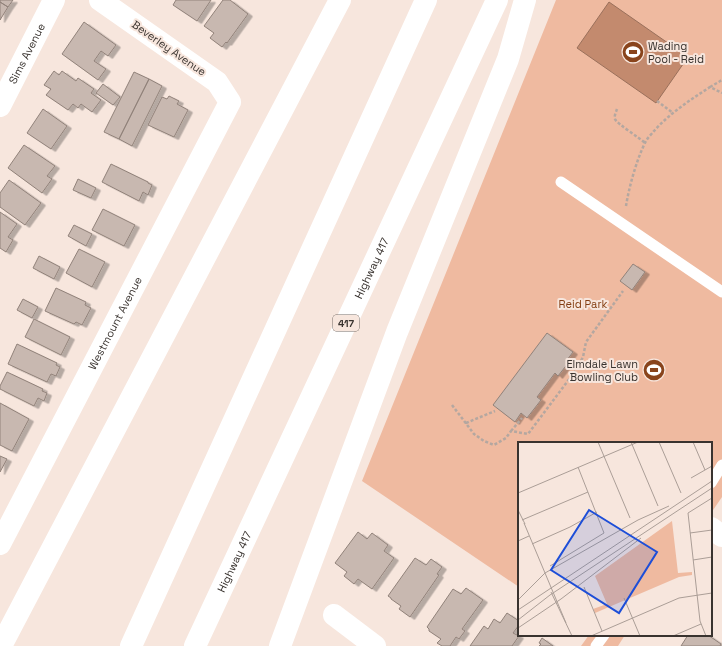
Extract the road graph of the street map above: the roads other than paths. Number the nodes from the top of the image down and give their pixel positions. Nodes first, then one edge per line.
1 (54, 0) edge
2 (100, 0) edge
3 (340, 0) edge
4 (426, 0) edge
5 (497, 0) edge
6 (525, 0) edge
7 (230, 102) joint
8 (0, 106) edge
9 (561, 182) dead end
10 (722, 292) edge
11 (722, 465) edge
12 (712, 481) edge
13 (712, 529) edge
14 (722, 536) edge
15 (0, 544) edge
16 (334, 616) dead end
17 (603, 636) edge
18 (1, 646) edge
19 (131, 646) edge
20 (195, 646) edge
21 (280, 646) edge
22 (375, 646) edge
23 (596, 646) edge

1 - 8 main road, Sims Avenue
2 - 7 main road, Beverley Avenue
3 - 18 main road
4 - 19 main road
5 - 20 main road, Highway 417 / 417
6 - 21 main road
7 - 15 main road, Westmount Avenue
9 - 10 lane
11 - 12 lane
13 - 14 main road
16 - 22 main road
17 - 23 lane

